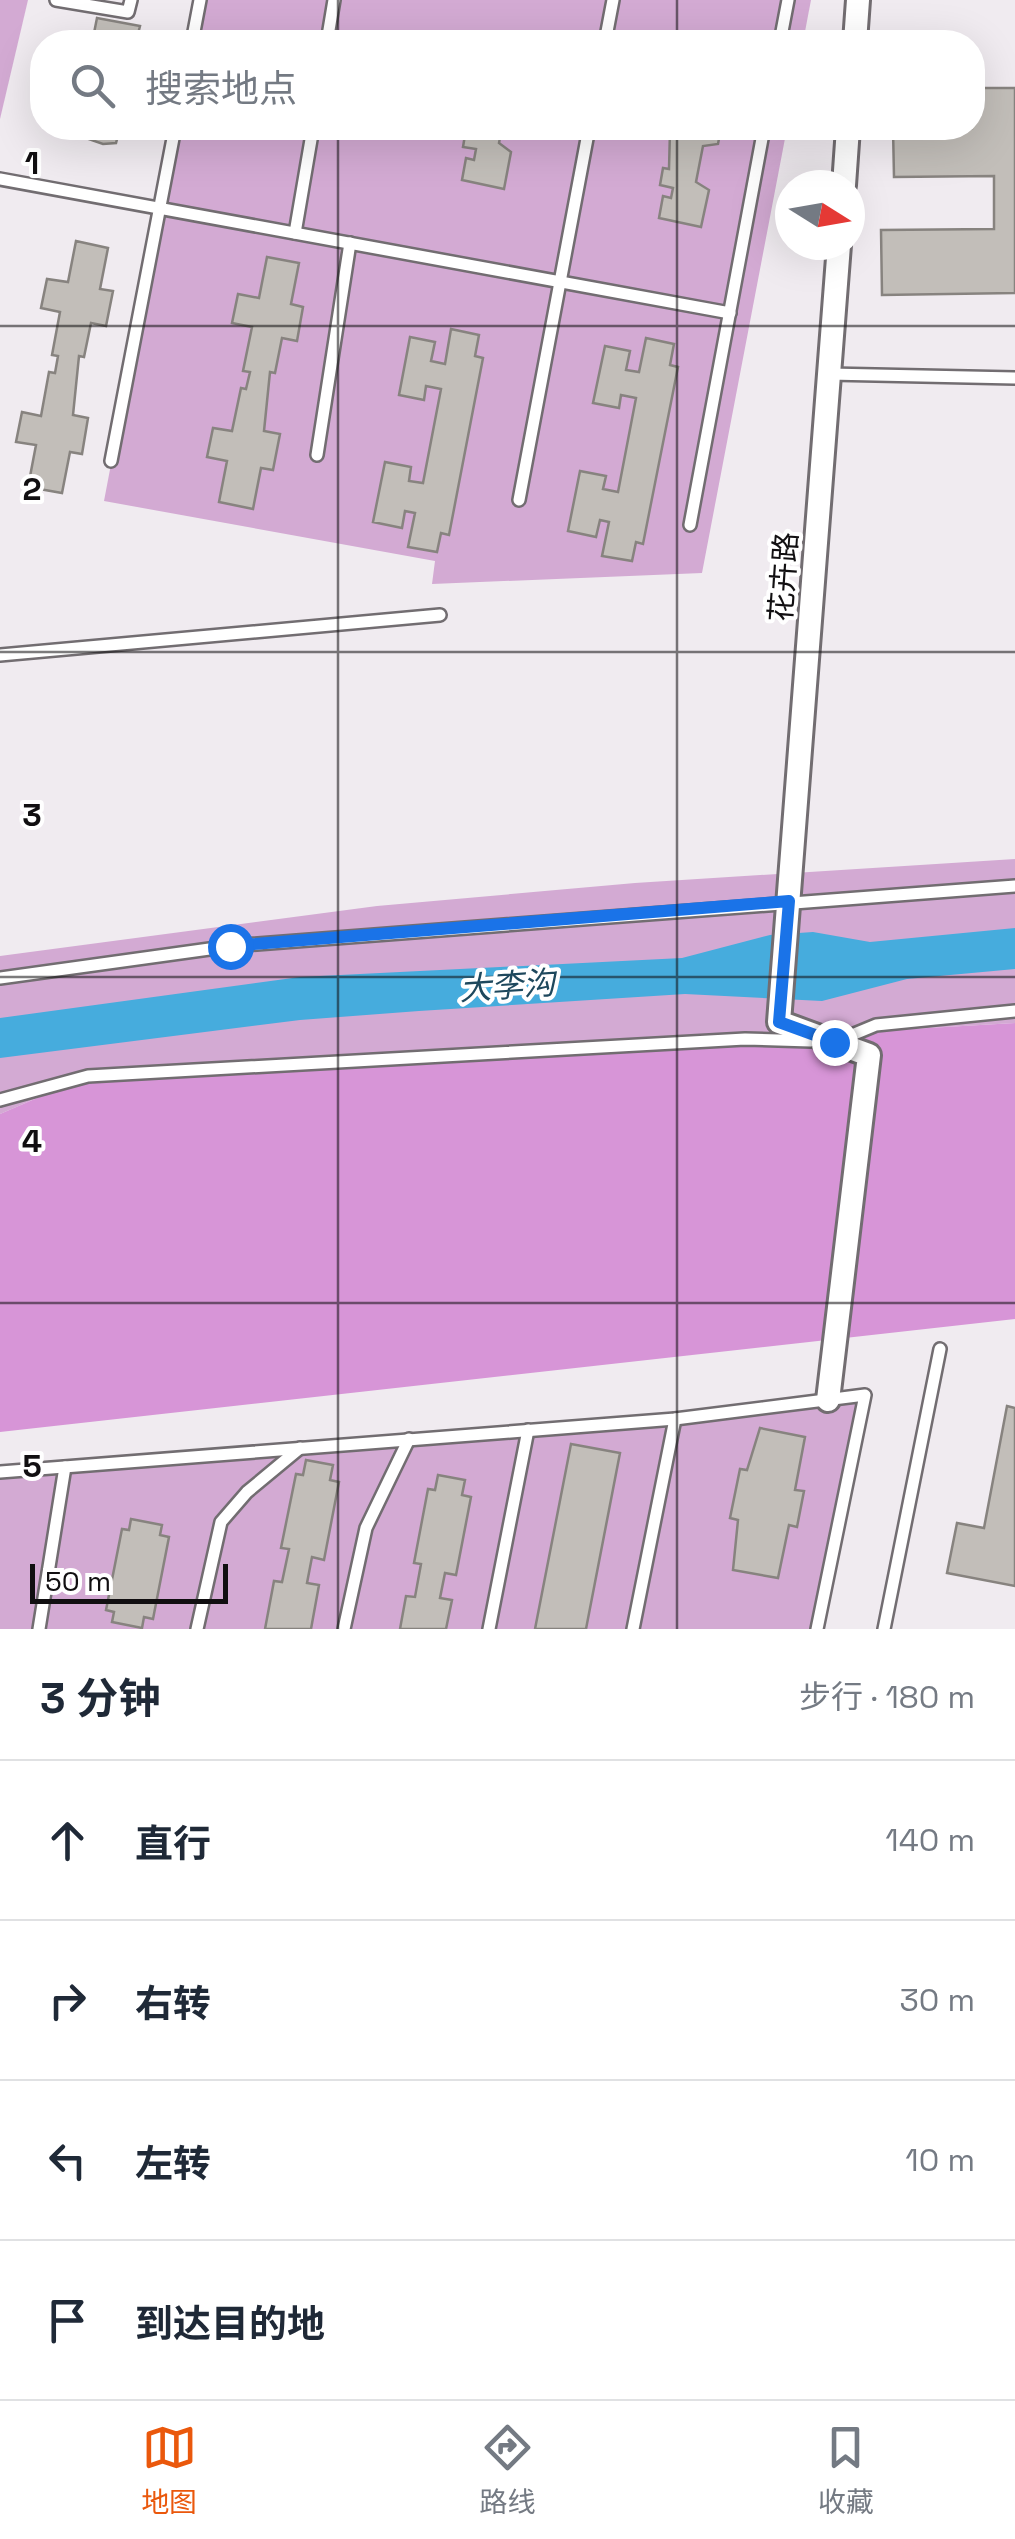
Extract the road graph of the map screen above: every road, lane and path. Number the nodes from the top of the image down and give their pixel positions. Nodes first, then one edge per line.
1 (56, 0) edge
2 (131, 0) edge
3 (200, 0) edge
4 (334, 0) edge
5 (612, 0) edge
6 (788, 0) edge
7 (858, 0) edge
8 (194, 30) edge
9 (329, 30) edge
10 (607, 30) edge
11 (782, 30) edge
12 (856, 30) edge
13 (172, 140) edge
14 (310, 140) edge
15 (587, 140) edge
16 (762, 140) edge
17 (847, 140) edge
18 (845, 170) edge
19 (0, 179) edge
20 (158, 208) junction
21 (295, 233) junction
22 (350, 243) junction
23 (838, 260) edge
24 (561, 282) junction
25 (730, 313) junction
26 (830, 374) junction
27 (1015, 378) edge
28 (317, 455) dead end
29 (112, 461) dead end
30 (519, 500) dead end
31 (690, 525) dead end
32 (440, 615) dead end
33 (0, 655) edge
34 (1015, 886) edge
35 (788, 908) junction
36 (0, 978) edge
37 (1015, 1011) edge
38 (834, 1042) junction
39 (0, 1100) edge
40 (940, 1349) dead end
41 (828, 1400) junction
42 (675, 1419) junction
43 (528, 1430) junction
44 (409, 1440) junction
45 (300, 1448) junction
46 (64, 1467) junction
47 (0, 1472) edge
48 (39, 1629) edge
49 (197, 1629) edge
50 (344, 1629) edge
51 (490, 1629) edge
52 (634, 1629) edge
53 (818, 1629) edge
54 (884, 1629) edge

1 - 2 lane
3 - 8 lane
4 - 9 lane
5 - 10 lane
6 - 11 lane
7 - 12 street
13 - 20 lane
14 - 21 lane
15 - 24 lane
16 - 25 lane
17 - 18 street
19 - 20 lane
20 - 21 lane
20 - 29 lane
21 - 22 lane
22 - 24 lane
22 - 28 lane
23 - 26 street, 花卉路
24 - 25 lane
24 - 30 lane
25 - 31 lane
26 - 27 lane
26 - 35 street, 花卉路
32 - 33 lane
34 - 35 lane
35 - 36 lane
35 - 38 street, 花卉路
37 - 38 lane
38 - 39 lane
38 - 41 street
40 - 54 lane
41 - 42 lane
41 - 53 lane
42 - 43 lane
42 - 52 lane
43 - 44 lane
43 - 51 lane
44 - 45 lane
44 - 50 lane
45 - 46 lane
45 - 49 lane
46 - 47 lane
46 - 48 lane

